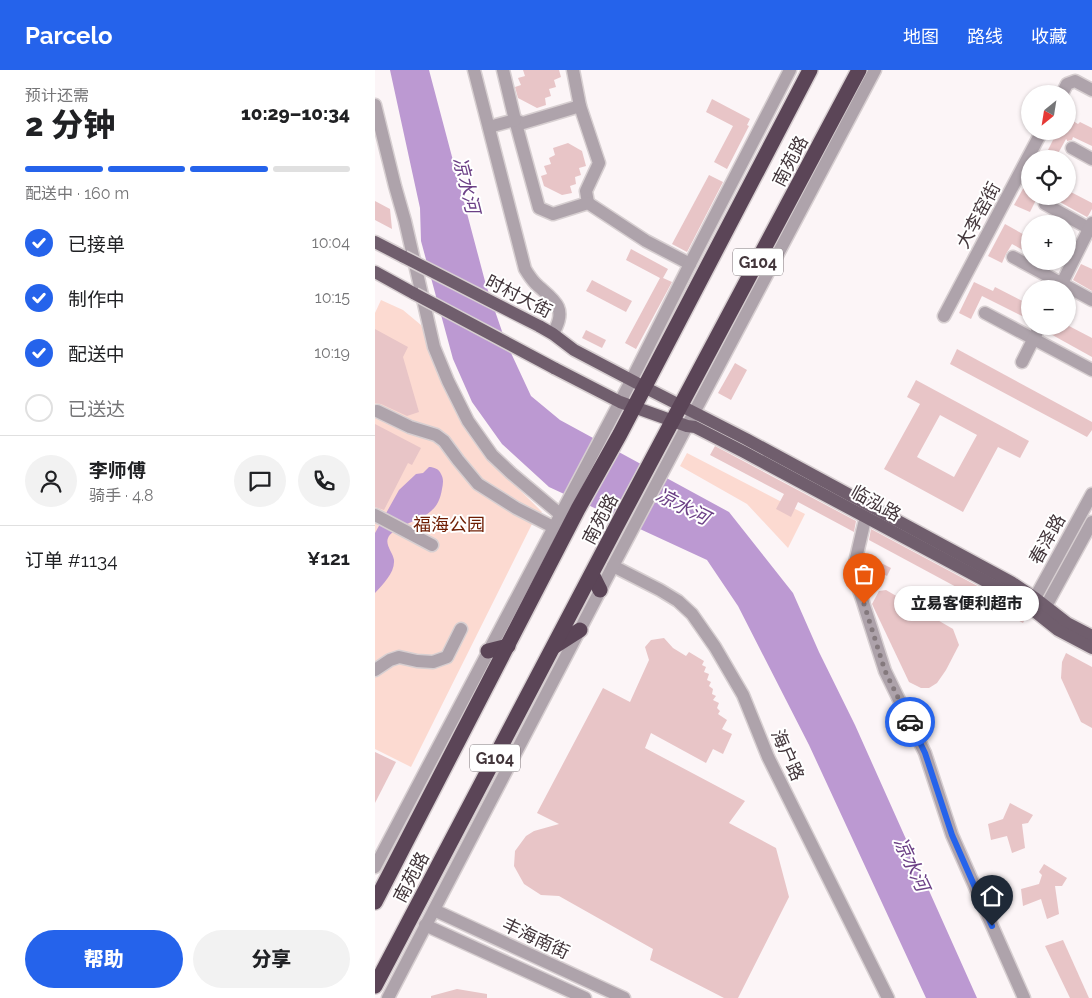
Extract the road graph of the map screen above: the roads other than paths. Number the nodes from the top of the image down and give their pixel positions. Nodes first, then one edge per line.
1 (474, 70) edge
2 (503, 70) edge
3 (573, 70) edge
4 (790, 70) edge
5 (810, 70) edge
6 (859, 70) edge
7 (875, 70) edge
8 (1066, 85) edge
9 (1092, 90) edge
10 (375, 105) edge
11 (581, 106) junction
12 (515, 120) junction
13 (489, 127) junction
14 (1037, 140) edge
15 (1072, 148) dead end
16 (1092, 159) edge
17 (588, 203) junction
18 (1047, 205) edge
19 (1091, 227) edge
20 (375, 242) edge
21 (1013, 257) dead end
22 (690, 264) junction
23 (375, 272) edge
24 (1050, 280) edge
25 (1063, 280) edge
26 (1076, 293) edge
27 (1092, 300) edge
28 (985, 313) dead end
29 (944, 316) dead end
30 (553, 334) junction
31 (1036, 335) edge
32 (1034, 339) junction
33 (1022, 362) dead end
34 (1092, 370) edge
35 (638, 384) junction
36 (627, 404) junction
37 (687, 409) junction
38 (377, 411) dead end
39 (680, 423) junction
40 (1092, 494) edge
41 (573, 506) junction
42 (561, 515) junction
43 (376, 516) edge
44 (867, 518) junction
45 (1092, 522) edge
46 (555, 528) junction
47 (622, 533) junction
48 (432, 545) dead end
49 (613, 566) junction
50 (592, 574) junction
51 (521, 589) junction
52 (600, 590) junction
53 (1035, 605) junction
54 (1046, 606) junction
55 (527, 607) junction
56 (461, 629) dead end
57 (580, 630) junction
58 (1092, 636) edge
59 (508, 646) junction
60 (553, 647) junction
61 (1092, 648) edge
62 (488, 651) junction
63 (375, 670) edge
64 (375, 867) edge
65 (375, 902) edge
66 (433, 910) junction
67 (425, 925) junction
68 (375, 986) edge
69 (388, 998) edge
70 (585, 998) edge
71 (624, 998) edge
72 (888, 998) edge
73 (1023, 998) edge

1 - 13 street
2 - 12 street
3 - 11 street
4 - 22 street
5 - 35 highway, 南苑路 / G104
6 - 37 highway, 南苑路 / G104
7 - 37 street
8 - 9 street
10 - 42 street
11 - 12 street
11 - 17 street
12 - 13 street
12 - 17 street
13 - 30 street
14 - 29 street, 大李窑街
15 - 16 street
17 - 22 street
18 - 19 street
19 - 25 street
20 - 30 main road, 时村大街, bridge
21 - 24 street
22 - 35 street
23 - 36 main road, bridge
26 - 27 street
28 - 32 street
30 - 35 main road, 时村大街
31 - 32 street
32 - 33 street
32 - 34 street
35 - 36 highway, 南苑路 / G104
35 - 37 main road, 临泓路
36 - 39 main road, 临泓路
36 - 41 highway, 南苑路 / G104
37 - 39 highway, 南苑路 / G104
37 - 53 main road, 临泓路
38 - 46 street
39 - 44 main road, 临泓路
39 - 47 highway, 南苑路 / G104
40 - 53 street, 春泽路
41 - 42 street
41 - 55 highway, 南苑路 / G104
42 - 46 street
43 - 48 street
44 - 53 main road, 临泓路
44 - 73 street
45 - 54 street, 春泽路
46 - 51 street
47 - 49 street
47 - 50 highway, 南苑路 / G104
49 - 52 street
49 - 72 street, 海户路
50 - 52 highway
50 - 60 highway, 南苑路 / G104
51 - 55 highway
51 - 62 street
52 - 57 street
53 - 54 main road, 临泓路
53 - 61 main road, 临泓路
54 - 58 main road, 临泓路
55 - 59 highway, 南苑路 / G104
56 - 63 street
57 - 60 highway
57 - 66 street
59 - 62 highway
59 - 65 highway, 南苑路 / G104
60 - 68 highway, 南苑路 / G104
62 - 64 street
66 - 67 street
66 - 71 street, 丰海南街
67 - 69 street
67 - 70 street, 丰海南街

